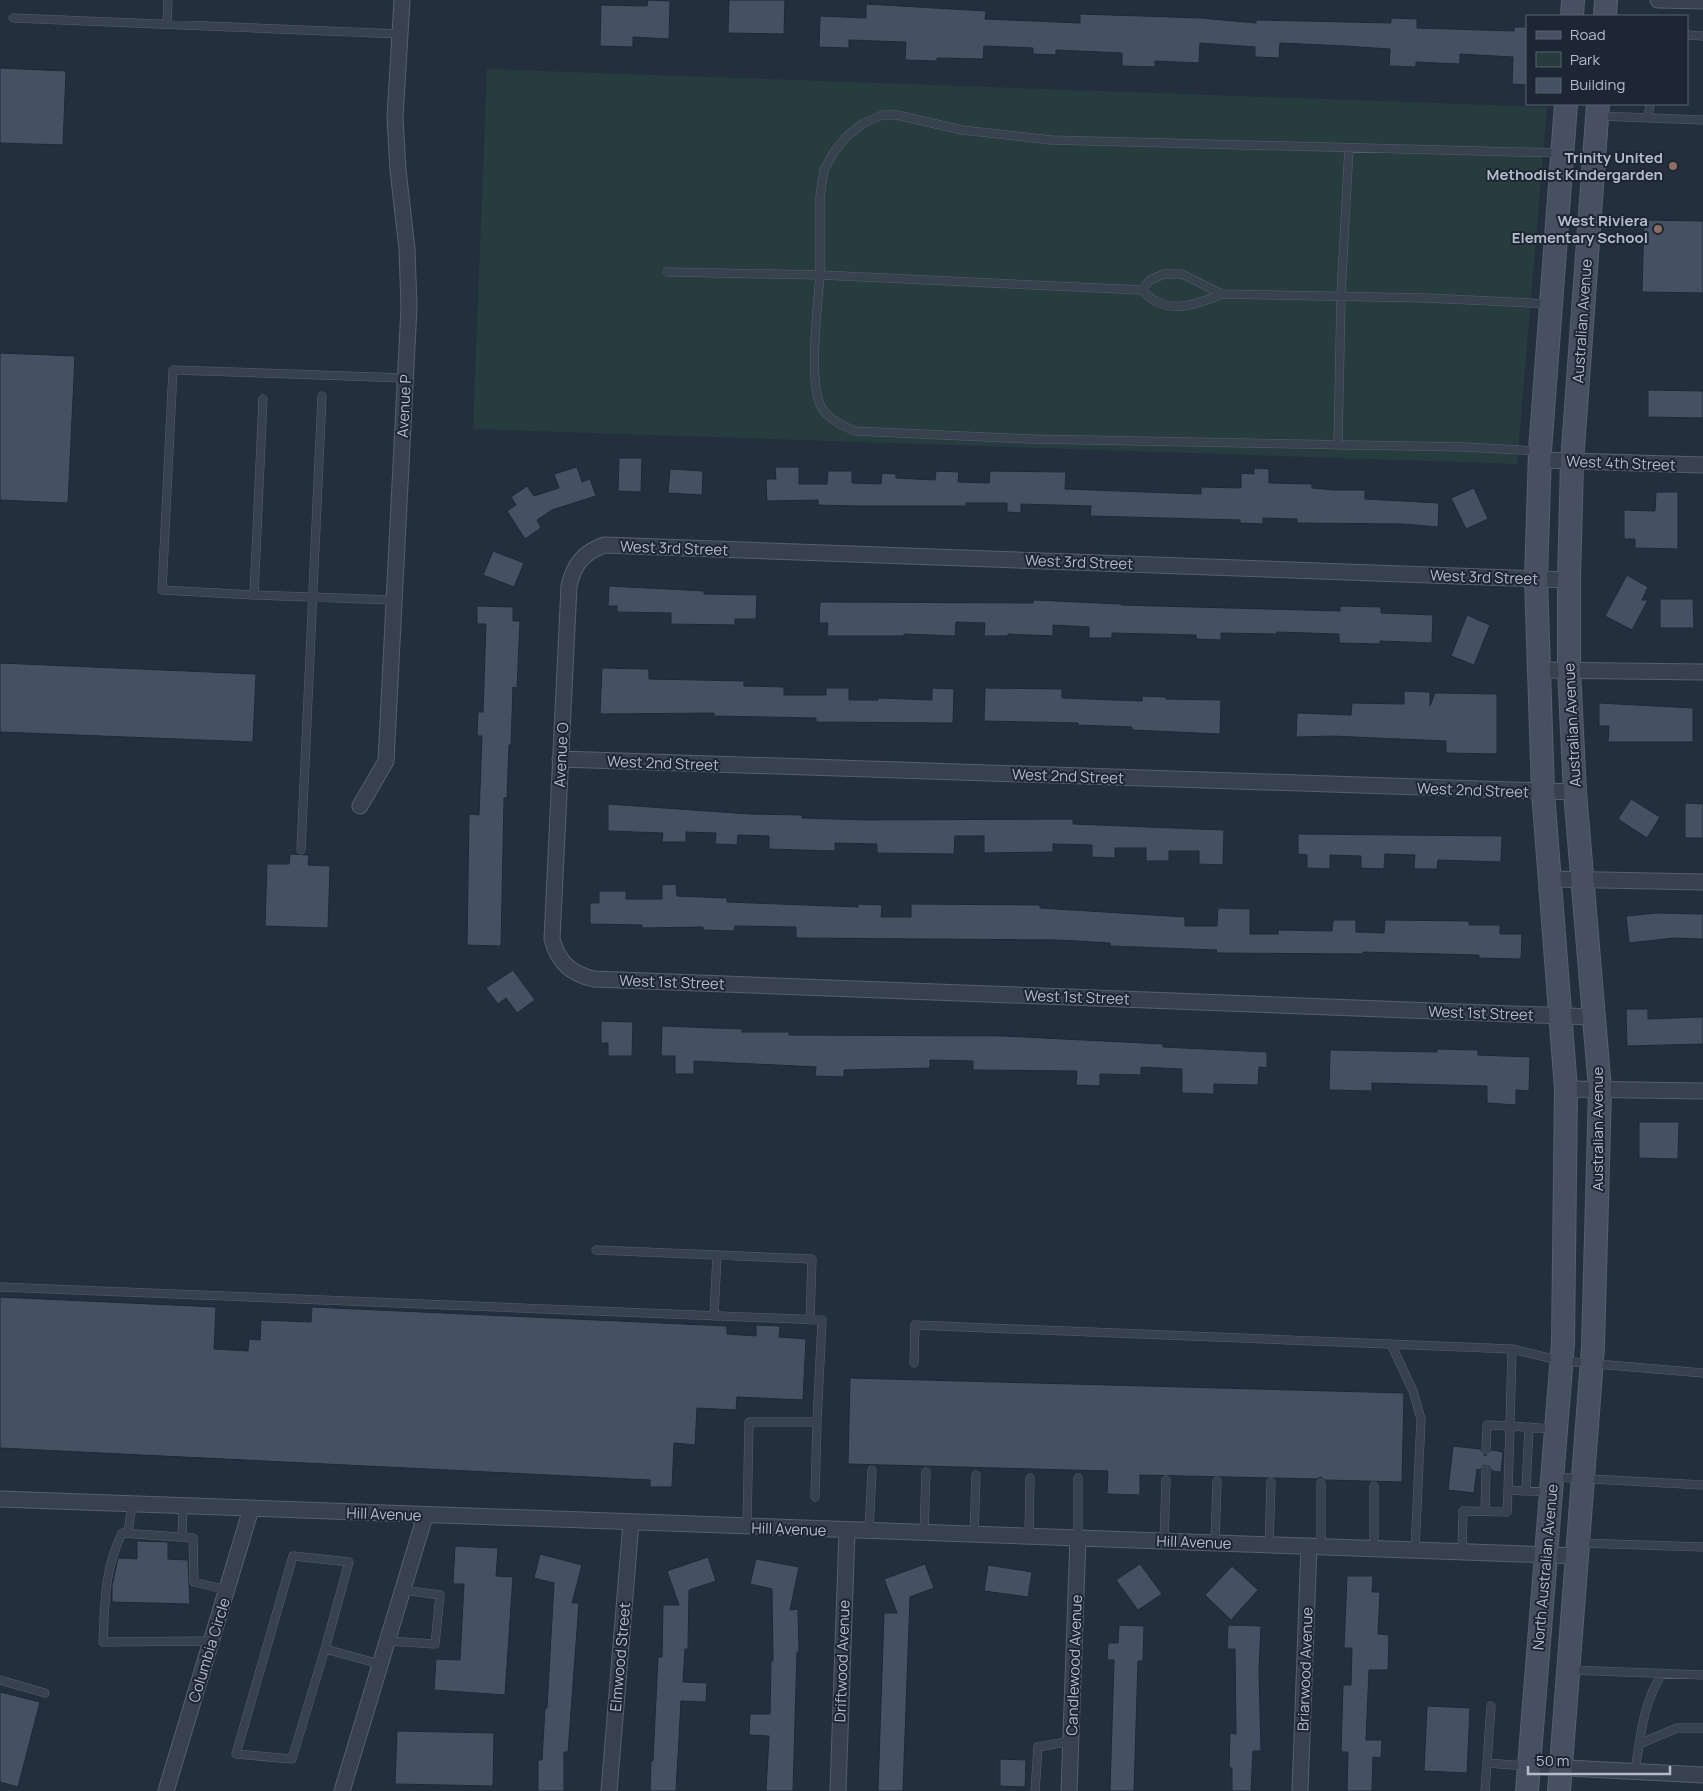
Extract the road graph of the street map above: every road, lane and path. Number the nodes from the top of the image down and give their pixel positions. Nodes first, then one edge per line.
1 (168, 0) edge
2 (402, 0) edge
3 (1573, 0) edge
4 (1606, 0) edge
5 (1658, 0) edge
6 (1703, 2) edge
7 (1572, 15) edge
8 (1605, 15) edge
9 (13, 18) dead end
10 (167, 24) junction
11 (400, 34) junction
12 (1688, 35) edge
13 (1703, 36) edge
14 (1566, 105) edge
15 (1650, 105) edge
16 (1598, 110) edge
17 (1648, 118) junction
18 (1703, 120) edge
19 (1349, 148) junction
20 (1562, 154) junction
21 (667, 272) dead end
22 (820, 275) junction
23 (1142, 290) junction
24 (1222, 294) junction
25 (1342, 295) junction
26 (1551, 304) junction
27 (405, 378) junction
28 (322, 396) dead end
29 (263, 399) dead end
30 (1338, 445) junction
31 (1540, 456) junction
32 (1572, 462) junction
33 (1703, 465) edge
34 (590, 550) joint
35 (1536, 579) junction
36 (1569, 580) junction
37 (254, 595) junction
38 (312, 597) junction
39 (394, 600) junction
40 (1538, 670) junction
41 (1569, 670) junction
42 (1703, 672) edge
43 (560, 759) junction
44 (1543, 792) junction
45 (1575, 792) junction
46 (360, 806) dead end
47 (301, 850) dead end
48 (1550, 879) junction
49 (1581, 880) junction
50 (1703, 882) edge
51 (563, 964) joint
52 (1561, 1016) junction
53 (1594, 1017) junction
54 (1566, 1089) junction
55 (1600, 1089) junction
56 (1703, 1091) edge
57 (596, 1250) dead end
58 (717, 1255) junction
59 (0, 1287) edge
60 (714, 1316) junction
61 (810, 1320) junction
62 (1391, 1344) junction
63 (1512, 1349) junction
64 (1563, 1352) junction
65 (1593, 1355) junction
66 (914, 1363) dead end
67 (1703, 1373) edge
68 (817, 1422) junction
69 (1510, 1426) junction
70 (1529, 1427) junction
71 (1556, 1429) junction
72 (1486, 1450) dead end
73 (872, 1470) dead end
74 (1486, 1470) dead end
75 (926, 1472) dead end
76 (976, 1475) dead end
77 (1030, 1478) dead end
78 (1078, 1478) dead end
79 (1583, 1479) junction
80 (1166, 1480) dead end
81 (1217, 1481) dead end
82 (1271, 1482) dead end
83 (1321, 1483) dead end
84 (1552, 1484) junction
85 (1703, 1484) edge
86 (1374, 1486) dead end
87 (1508, 1490) junction
88 (1526, 1491) junction
89 (815, 1497) dead end
90 (0, 1499) edge
91 (132, 1504) junction
92 (183, 1506) junction
93 (251, 1509) junction
94 (1485, 1511) junction
95 (425, 1516) junction
96 (631, 1523) junction
97 (747, 1527) junction
98 (847, 1531) junction
99 (869, 1531) junction
100 (128, 1533) junction
101 (924, 1533) junction
102 (974, 1535) junction
103 (182, 1537) junction
104 (1029, 1537) junction
105 (1078, 1538) junction
106 (1164, 1541) junction
107 (1215, 1543) junction
108 (1269, 1545) junction
109 (1315, 1546) junction
110 (1703, 1547) edge
111 (1374, 1549) junction
112 (1415, 1550) junction
113 (1578, 1550) junction
114 (1462, 1552) junction
115 (1546, 1555) junction
116 (226, 1590) junction
117 (402, 1590) junction
118 (211, 1641) junction
119 (387, 1641) junction
120 (325, 1648) junction
121 (380, 1664) junction
122 (1569, 1670) junction
123 (1662, 1674) junction
124 (1703, 1675) edge
125 (0, 1680) edge
126 (45, 1693) dead end
127 (1490, 1706) dead end
128 (1703, 1728) edge
129 (1071, 1741) junction
130 (1639, 1744) junction
131 (1487, 1763) junction
132 (1529, 1766) junction
133 (1561, 1768) junction
134 (1635, 1771) junction
135 (1703, 1774) edge
136 (166, 1791) edge
137 (342, 1791) edge
138 (609, 1791) edge
139 (838, 1791) edge
140 (1035, 1791) edge
141 (1069, 1791) edge
142 (1300, 1791) edge
143 (1485, 1791) edge
144 (1527, 1791) edge
145 (1559, 1791) edge

1 - 10 lane
2 - 11 street, Avenue P
3 - 7 main road
4 - 8 main road
5 - 6 street
9 - 10 lane
10 - 11 lane
11 - 27 street, Avenue P
12 - 13 lane
14 - 20 main road, Australian Avenue
15 - 17 lane
16 - 17 lane
16 - 32 main road, Australian Avenue
17 - 18 lane
19 - 20 lane
19 - 22 lane
19 - 25 lane
20 - 26 main road, Australian Avenue
21 - 22 lane
22 - 23 lane
22 - 30 lane
23 - 24 lane
23 - 24 lane
24 - 25 lane
25 - 26 lane
25 - 30 lane
26 - 31 main road, Australian Avenue
27 - 37 lane
27 - 39 street, Avenue P
28 - 38 lane
29 - 37 lane
30 - 31 lane
31 - 32 street, West 4th Street
31 - 35 main road, Australian Avenue
32 - 33 street, West 4th Street
32 - 36 main road, Australian Avenue
34 - 35 street, West 3rd Street
34 - 43 street, Avenue O
35 - 36 street, West 3rd Street
35 - 40 main road, Australian Avenue
36 - 41 main road, Australian Avenue
37 - 38 lane
38 - 39 lane
38 - 47 lane
39 - 46 street, Avenue P
40 - 41 street
40 - 44 main road, Australian Avenue
41 - 42 street
41 - 45 main road, Australian Avenue
43 - 44 street, West 2nd Street
43 - 51 street, Avenue O
44 - 45 street, West 2nd Street
44 - 48 main road, Australian Avenue
45 - 49 main road, Australian Avenue
48 - 49 street
48 - 52 main road, Australian Avenue
49 - 50 street
49 - 53 main road, Australian Avenue
51 - 52 street, West 1st Street
52 - 53 street, West 1st Street
52 - 54 main road, Australian Avenue
53 - 55 main road, Australian Avenue
54 - 55 street
54 - 64 main road, Australian Avenue
55 - 56 street
55 - 65 main road, Australian Avenue
57 - 58 lane
58 - 60 lane
58 - 61 lane
59 - 60 lane
60 - 61 lane
61 - 68 lane
62 - 63 lane
62 - 66 lane
62 - 112 lane
63 - 64 lane
63 - 69 lane
64 - 65 lane
64 - 71 main road, North Australian Avenue
65 - 67 lane
65 - 79 main road, North Australian Avenue
68 - 89 lane
68 - 97 lane
69 - 70 lane
69 - 72 lane
69 - 87 lane
70 - 71 lane
70 - 88 lane
71 - 84 main road, North Australian Avenue
73 - 99 lane
74 - 94 lane
75 - 101 lane
76 - 102 lane
77 - 104 lane
78 - 105 lane
79 - 84 lane
79 - 85 lane
79 - 113 main road, North Australian Avenue
80 - 106 lane
81 - 107 lane
82 - 108 lane
83 - 109 lane
84 - 88 lane
84 - 115 main road, North Australian Avenue
86 - 111 lane
87 - 88 lane
87 - 94 lane
90 - 91 street, Hill Avenue
91 - 92 street, Hill Avenue
91 - 100 lane
92 - 93 street, Hill Avenue
92 - 103 lane
93 - 95 street, Hill Avenue
93 - 116 street, Columbia Circle
94 - 114 lane
95 - 96 street, Hill Avenue
95 - 117 street
96 - 97 street, Hill Avenue
96 - 138 street, Elmwood Street
97 - 98 street, Hill Avenue
98 - 99 street, Hill Avenue
98 - 139 street, Driftwood Avenue
99 - 101 street, Hill Avenue
100 - 103 lane
100 - 118 lane
101 - 102 street, Hill Avenue
102 - 104 street, Hill Avenue
103 - 116 lane
104 - 105 street, Hill Avenue
105 - 106 street, Hill Avenue
105 - 129 street, Candlewood Avenue
106 - 107 street, Hill Avenue
107 - 108 street, Hill Avenue
108 - 109 street, Hill Avenue
109 - 111 street, Hill Avenue
109 - 142 street, Briarwood Avenue
110 - 113 lane
111 - 112 street, Hill Avenue
112 - 114 street, Hill Avenue
113 - 115 street, Hill Avenue
113 - 122 main road, North Australian Avenue
114 - 115 street, Hill Avenue
115 - 132 main road, North Australian Avenue
116 - 118 street, Columbia Circle
117 - 119 street
117 - 119 lane
118 - 136 street, Columbia Circle
119 - 121 street
120 - 120 lane
120 - 121 lane
121 - 137 street
122 - 123 lane
122 - 133 main road, North Australian Avenue
123 - 124 lane
123 - 130 lane
125 - 126 lane
127 - 131 lane
128 - 130 lane
129 - 140 lane
129 - 141 street, Candlewood Avenue
130 - 134 lane
131 - 132 lane
131 - 143 lane
132 - 133 street
132 - 144 main road, North Australian Avenue
133 - 134 street
133 - 145 main road, North Australian Avenue
134 - 135 street

